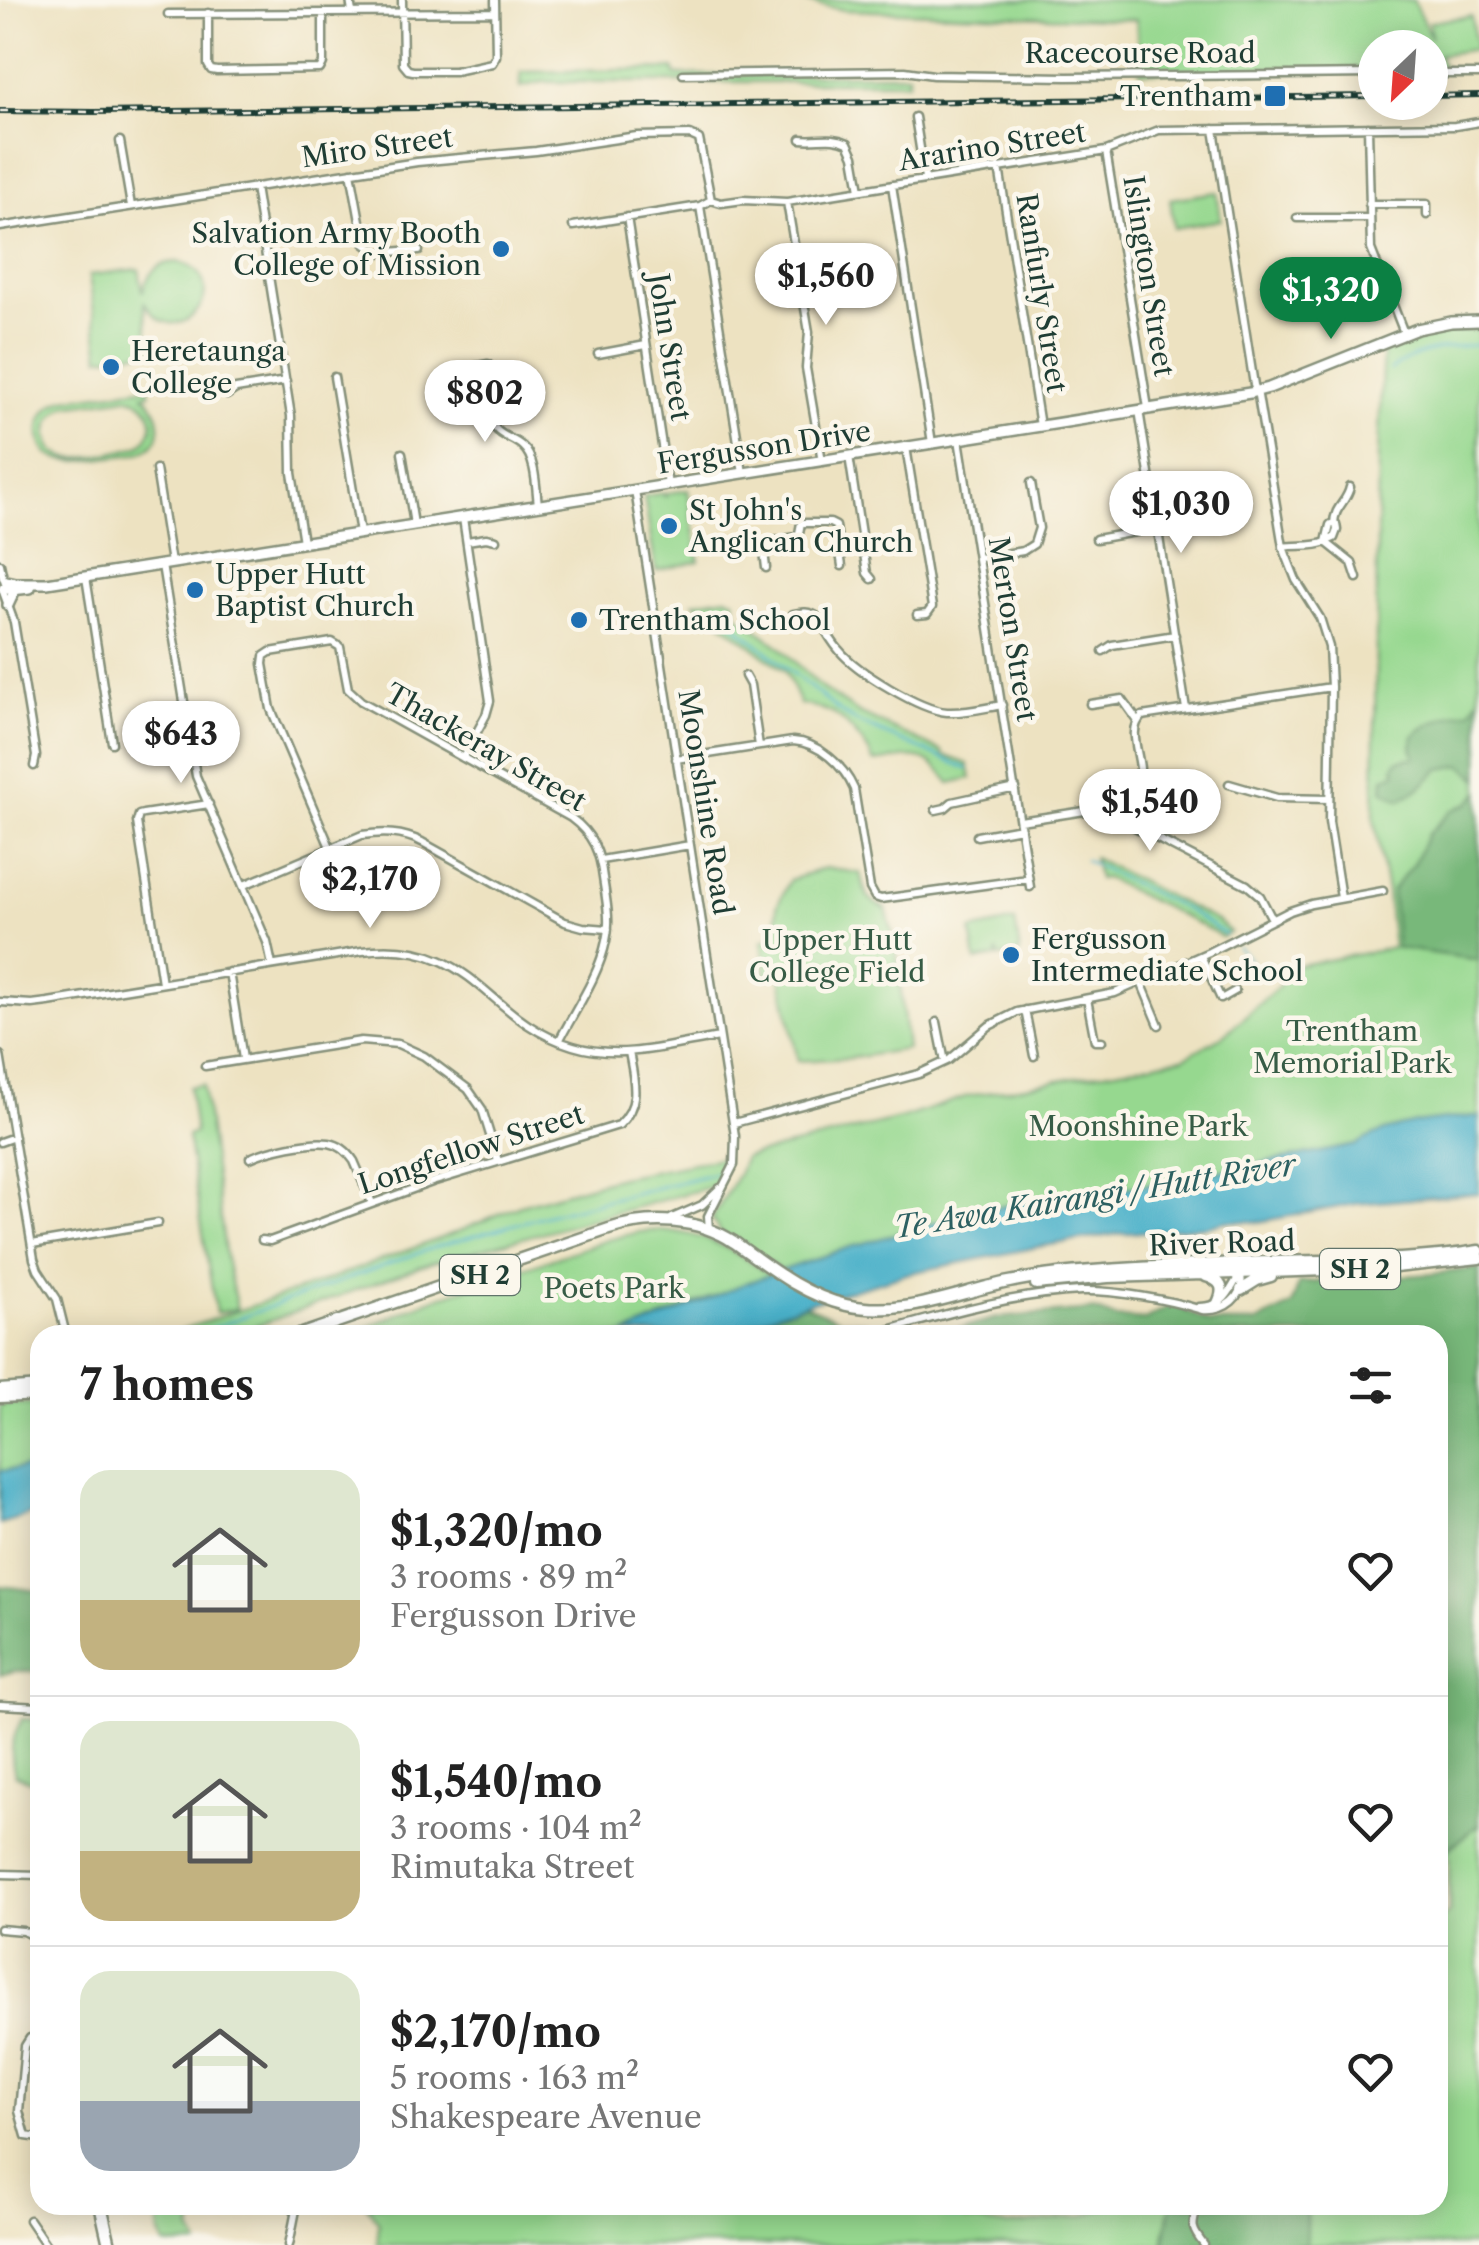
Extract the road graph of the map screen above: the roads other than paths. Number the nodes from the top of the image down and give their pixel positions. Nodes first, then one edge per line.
1 (350, 0) edge
2 (402, 0) edge
3 (495, 0) edge
4 (172, 12) dead end
5 (352, 12) junction
6 (402, 12) junction
7 (495, 12) junction
8 (208, 13) junction
9 (323, 13) junction
10 (683, 74) dead end
11 (1358, 74) edge
12 (1448, 74) edge
13 (1479, 74) edge
14 (915, 117) dead end
15 (1479, 122) edge
16 (1368, 127) junction
17 (1214, 129) junction
18 (801, 139) dead end
19 (120, 141) dead end
20 (1106, 151) junction
21 (999, 168) junction
22 (351, 172) junction
23 (926, 179) junction
24 (892, 185) junction
25 (255, 187) junction
26 (860, 190) junction
27 (711, 200) junction
28 (787, 202) junction
29 (1370, 204) junction
30 (131, 206) junction
31 (700, 206) junction
32 (1427, 215) dead end
33 (627, 217) junction
34 (1297, 218) dead end
35 (1370, 218) junction
36 (573, 226) dead end
37 (0, 227) edge
38 (419, 252) dead end
39 (1479, 321) edge
40 (1404, 334) junction
41 (646, 345) junction
42 (598, 354) dead end
43 (480, 366) dead end
44 (334, 376) dead end
45 (286, 381) junction
46 (1256, 392) junction
47 (227, 395) dead end
48 (1144, 409) junction
49 (1040, 426) junction
50 (959, 438) junction
51 (932, 443) junction
52 (906, 447) junction
53 (402, 453) dead end
54 (849, 456) junction
55 (822, 460) junction
56 (156, 469) dead end
57 (743, 473) junction
58 (1031, 483) dead end
59 (668, 484) junction
60 (1350, 487) dead end
61 (635, 490) junction
62 (1344, 501) junction
63 (538, 505) junction
64 (1352, 508) dead end
65 (463, 517) junction
66 (414, 524) junction
67 (1158, 528) junction
68 (360, 533) junction
69 (1096, 539) dead end
70 (496, 540) dead end
71 (467, 541) junction
72 (303, 542) junction
73 (1327, 542) junction
74 (1283, 547) junction
75 (979, 558) junction
76 (0, 564) edge
77 (166, 564) junction
78 (842, 566) dead end
79 (766, 568) dead end
80 (86, 577) junction
81 (1357, 578) dead end
82 (872, 580) dead end
83 (4, 584) edge
84 (8, 605) joint
85 (793, 614) dead end
86 (917, 615) dead end
87 (1175, 635) junction
88 (1103, 651) dead end
89 (745, 676) dead end
90 (1331, 687) junction
91 (1090, 704) dead end
92 (1002, 705) junction
93 (1186, 708) junction
94 (1137, 720) junction
95 (112, 743) dead end
96 (759, 746) junction
97 (463, 758) junction
98 (676, 759) junction
99 (34, 766) dead end
100 (1229, 784) dead end
101 (1016, 788) junction
102 (1329, 799) junction
103 (209, 804) junction
104 (936, 810) dead end
105 (1122, 820) junction
106 (1021, 824) junction
107 (977, 836) dead end
108 (690, 845) junction
109 (330, 848) junction
110 (601, 860) junction
111 (244, 885) junction
112 (1383, 891) dead end
113 (1342, 898) junction
114 (1272, 919) junction
115 (608, 930) junction
116 (1201, 956) junction
117 (272, 965) junction
118 (229, 972) junction
119 (1141, 982) junction
120 (162, 983) junction
121 (1234, 991) dead end
122 (1087, 999) junction
123 (0, 1002) edge
124 (1025, 1010) junction
125 (936, 1022) dead end
126 (1159, 1026) dead end
127 (719, 1037) junction
128 (559, 1041) junction
129 (1102, 1041) dead end
130 (629, 1052) junction
131 (0, 1055) edge
132 (1034, 1056) dead end
133 (243, 1059) junction
134 (945, 1062) junction
135 (205, 1066) dead end
136 (734, 1123) junction
137 (14, 1137) junction
138 (0, 1142) edge
139 (250, 1158) dead end
140 (498, 1161) junction
141 (728, 1180) junction
142 (372, 1203) junction
143 (659, 1220) junction
144 (158, 1223) dead end
145 (710, 1231) junction
146 (262, 1240) dead end
147 (32, 1244) junction
148 (749, 1254) junction
149 (1479, 1254) edge
150 (1351, 1262) junction
151 (1377, 1268) junction
152 (1120, 1269) junction
153 (1240, 1273) junction
154 (1200, 1275) junction
155 (1241, 1290) junction
156 (969, 1293) junction
157 (1218, 1302) junction
158 (1193, 1307) junction
159 (62, 1325) edge
160 (328, 1325) edge
161 (346, 1325) edge
162 (909, 1325) edge
163 (30, 1394) edge
164 (0, 1395) edge
165 (0, 1705) edge
166 (30, 1706) edge
167 (0, 1874) edge
168 (30, 1875) edge
169 (0, 1929) edge
170 (30, 1935) edge
171 (30, 2038) edge
172 (30, 2137) edge
173 (103, 2215) edge
174 (295, 2215) edge
175 (1195, 2215) edge
176 (28, 2220) dead end
177 (46, 2245) edge
178 (110, 2245) edge
179 (289, 2245) edge
180 (1204, 2245) edge

1 - 5 street
2 - 6 street
3 - 7 street
4 - 8 street
5 - 6 street
5 - 9 street
6 - 7 street
6 - 7 street
8 - 9 street
8 - 9 street
10 - 11 street, Racecourse Road
12 - 13 street
14 - 23 street
15 - 16 street, Ararino Street
16 - 17 street, Ararino Street
16 - 29 street
17 - 20 street, Ararino Street
17 - 46 street
18 - 26 street
19 - 30 street
20 - 21 street, Ararino Street
20 - 48 street, Islington Street
21 - 23 street, Ararino Street
21 - 49 street, Ranfurly Street
22 - 25 street, Miro Street
22 - 27 street, Miro Street
22 - 38 street
23 - 24 street, Ararino Street
24 - 26 street, Ararino Street
24 - 51 street
25 - 30 street, Miro Street
25 - 45 street
26 - 28 street, Ararino Street
27 - 28 street, Ararino Street
27 - 31 street, Ararino Street
28 - 55 street
29 - 32 street
29 - 35 street
30 - 37 street, Miro Street
31 - 33 street, Ararino Street
31 - 57 street
33 - 36 street, Ararino Street
33 - 41 street, John Street
34 - 35 street
35 - 40 street
39 - 40 main road, Fergusson Drive
40 - 46 main road, Fergusson Drive
41 - 42 street
41 - 59 street, John Street
43 - 63 street
44 - 68 street
45 - 47 street
45 - 72 street
46 - 48 main road, Fergusson Drive
46 - 74 street
48 - 49 main road, Fergusson Drive
48 - 67 street, Islington Street
49 - 50 main road, Fergusson Drive
50 - 51 main road, Fergusson Drive
50 - 75 street, Merton Street
51 - 52 main road, Fergusson Drive
52 - 54 main road, Fergusson Drive
52 - 86 street
53 - 66 street
54 - 55 main road, Fergusson Drive
54 - 82 street
55 - 57 main road, Fergusson Drive
56 - 77 street
57 - 59 main road, Fergusson Drive
58 - 75 street
59 - 61 main road, Fergusson Drive
60 - 62 street
61 - 63 main road, Fergusson Drive
61 - 98 street, Moonshine Road
62 - 64 street
62 - 73 street
63 - 65 main road, Fergusson Drive
65 - 66 main road, Fergusson Drive
65 - 71 street
66 - 68 main road, Fergusson Drive
67 - 69 street
67 - 87 street, Islington Street
68 - 72 main road, Fergusson Drive
70 - 71 street
71 - 97 street
72 - 77 main road, Fergusson Drive
73 - 74 street
73 - 81 street
74 - 90 street
75 - 92 street, Merton Street
76 - 83 street
77 - 80 main road, Fergusson Drive
77 - 103 street
78 - 79 street
80 - 83 main road, Fergusson Drive
80 - 95 street
83 - 84 main road
84 - 99 street
85 - 92 street
87 - 88 street
87 - 93 street, Islington Street
89 - 96 street
90 - 93 street
90 - 102 street
91 - 94 street
92 - 101 street, Merton Street
93 - 94 street
94 - 105 street
96 - 98 street
96 - 106 street, Merton Street
97 - 109 street, Thackeray Street
97 - 110 street, Thackeray Street
98 - 108 street, Moonshine Road
100 - 102 street
101 - 104 street
101 - 106 street, Merton Street
102 - 113 street
103 - 111 street
103 - 120 street
105 - 106 street
105 - 114 street
106 - 107 street
108 - 110 street
108 - 127 street, Moonshine Road
109 - 111 street
109 - 115 street
110 - 115 street, Thackeray Street
111 - 117 street
112 - 113 street
113 - 114 street
114 - 116 street
115 - 128 street, Thackeray Street
116 - 119 street
116 - 121 street
117 - 118 street
117 - 128 street
118 - 120 street
118 - 133 street
119 - 122 street
119 - 126 street
120 - 123 street
122 - 124 street
122 - 129 street
124 - 132 street
124 - 134 street
125 - 134 street
127 - 130 street
127 - 136 street, Moonshine Road
128 - 130 street
130 - 140 street, Longfellow Street
131 - 137 street
133 - 135 street
133 - 140 street
134 - 136 street
136 - 141 street, Moonshine Road
137 - 138 street
137 - 147 street
139 - 142 street
140 - 142 street, Longfellow Street
141 - 143 street
141 - 145 street, Moonshine Road
142 - 146 street, Longfellow Street
143 - 145 highway, River Road / SH 2
143 - 160 highway, River Road / SH 2
144 - 147 street
145 - 148 highway, River Road / SH 2
147 - 159 street
148 - 156 highway, River Road / SH 2
148 - 161 highway, River Road / SH 2
149 - 150 highway, River Road / SH 2
149 - 151 highway, River Road / SH 2
150 - 152 highway, River Road / SH 2
150 - 153 highway
151 - 153 highway, River Road / SH 2
151 - 155 highway
152 - 153 highway
152 - 156 highway, River Road / SH 2
153 - 154 highway, River Road / SH 2
153 - 155 street
153 - 157 street
154 - 156 highway, River Road / SH 2
154 - 157 highway
155 - 158 street
157 - 158 street
158 - 162 street
163 - 164 highway
165 - 166 street
167 - 168 street
169 - 170 street
171 - 172 street
173 - 178 street
174 - 179 street
175 - 180 street
176 - 177 street

